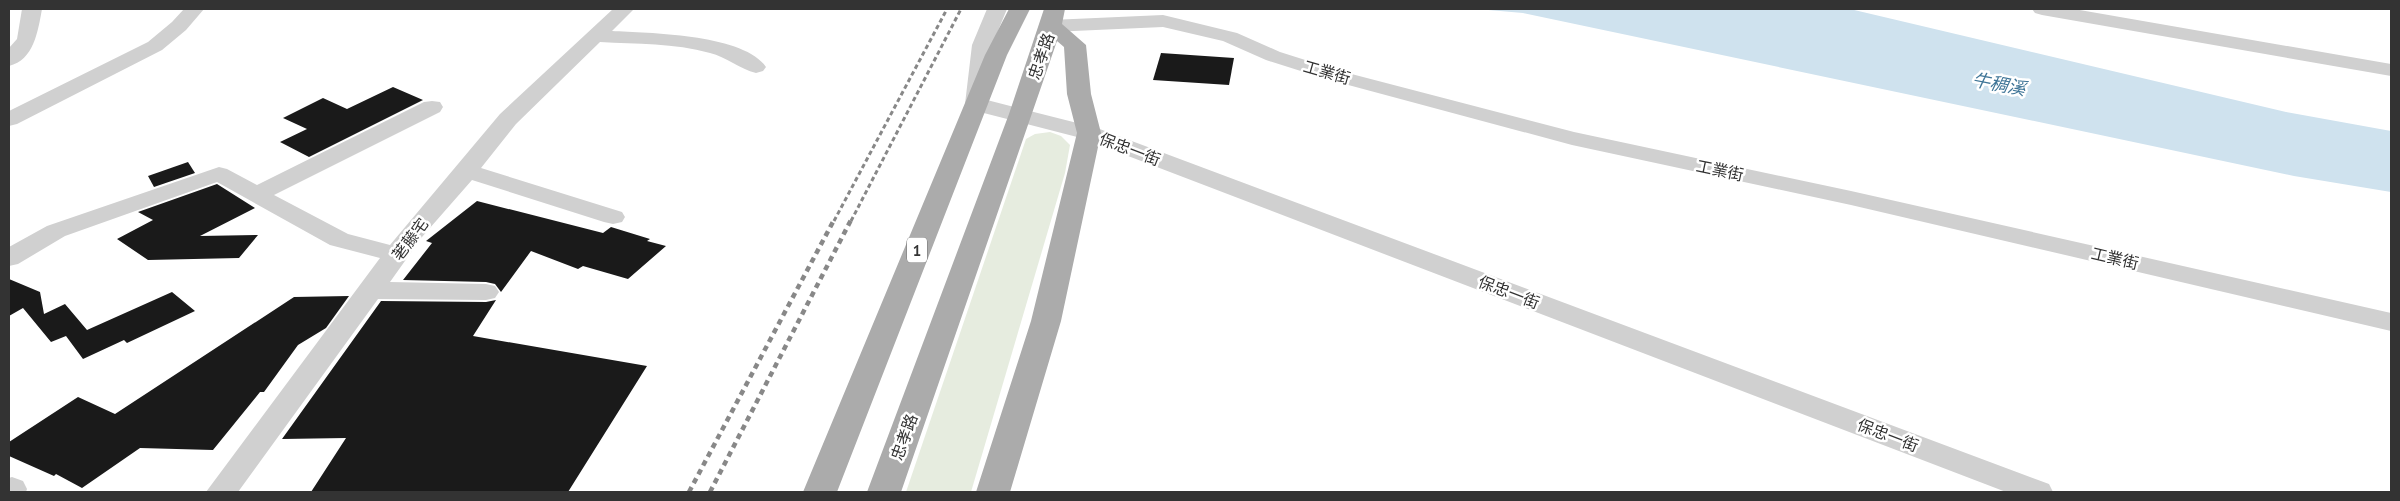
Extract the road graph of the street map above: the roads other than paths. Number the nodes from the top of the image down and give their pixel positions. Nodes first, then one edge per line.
1 (32, 9) edge
2 (194, 9) edge
3 (624, 9) edge
4 (996, 9) edge
5 (1018, 9) edge
6 (2042, 9) edge
7 (1070, 21) edge
8 (595, 36) junction
9 (9, 60) edge
10 (756, 66) dead end
11 (2391, 70) edge
12 (976, 104) junction
13 (432, 107) dead end
14 (1021, 114) junction
15 (9, 119) edge
16 (1089, 133) junction
17 (467, 171) junction
18 (257, 194) junction
19 (613, 217) dead end
20 (398, 255) junction
21 (9, 258) edge
22 (372, 290) junction
23 (486, 292) dead end
24 (2391, 322) edge
25 (221, 492) edge
26 (820, 492) edge
27 (884, 492) edge
28 (993, 492) edge
29 (2038, 492) edge

1 - 9 street
2 - 15 street
3 - 8 street, 荖藤宅
4 - 12 street
5 - 12 main road, 1
6 - 11 street
7 - 14 main road, 忠孝路
7 - 16 main road, 忠孝路
7 - 24 street, 工業街
8 - 10 street
8 - 17 street, 荖藤宅
12 - 14 street, 保忠一街
12 - 26 main road, 1
13 - 18 street
14 - 16 street, 保忠一街
14 - 27 main road, 忠孝路
16 - 28 main road, 忠孝路
16 - 29 street, 保忠一街
17 - 19 street
17 - 20 street, 荖藤宅
18 - 20 street
18 - 21 street
20 - 22 street, 荖藤宅
22 - 23 street
22 - 25 street, 荖藤宅

